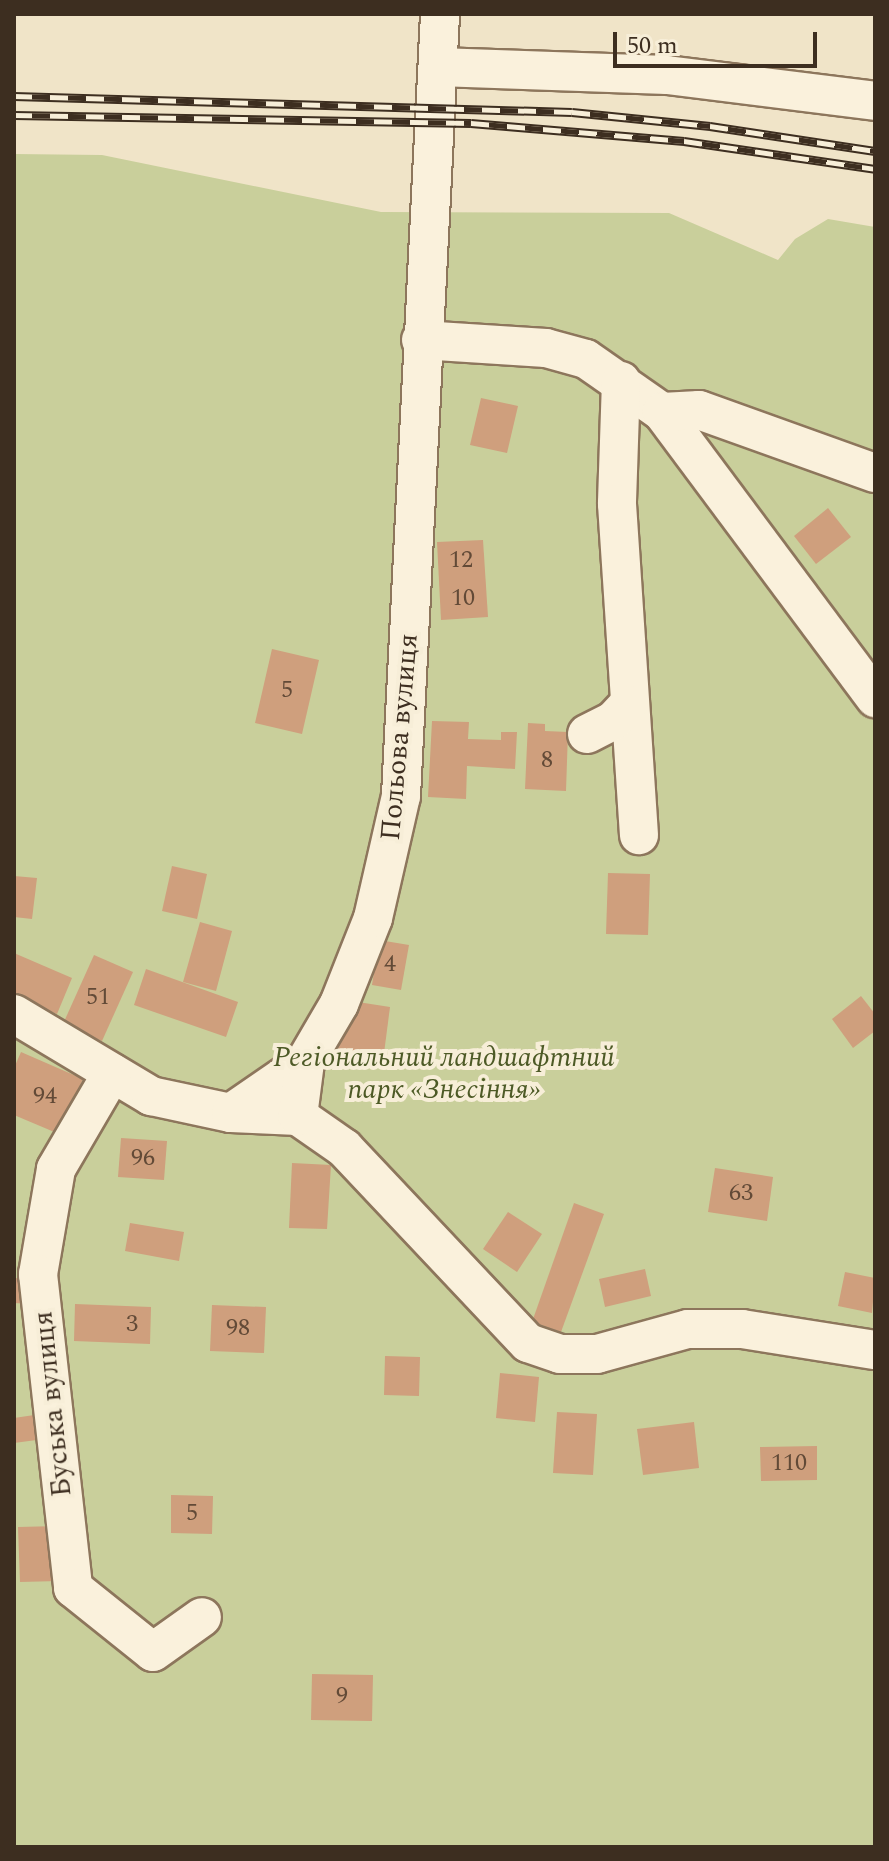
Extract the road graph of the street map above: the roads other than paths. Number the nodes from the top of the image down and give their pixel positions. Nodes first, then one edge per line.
1 (440, 14) edge
2 (438, 67) junction
3 (875, 101) edge
4 (421, 340) junction
5 (621, 381) junction
6 (662, 412) junction
7 (875, 473) edge
8 (875, 698) edge
9 (628, 705) junction
10 (587, 734) dead end
11 (639, 835) dead end
12 (14, 1014) edge
13 (305, 1062) junction
14 (112, 1073) junction
15 (231, 1113) junction
16 (298, 1116) junction
17 (875, 1350) edge
18 (202, 1617) dead end

1 - 2 street, Польова вулиця
2 - 3 street
2 - 4 street, Польова вулиця
4 - 5 street
4 - 13 street, Польова вулиця
5 - 6 street
5 - 9 street
6 - 7 street
6 - 8 street
9 - 10 street
9 - 11 street
12 - 14 street
13 - 15 street
13 - 16 street, Польова вулиця
14 - 15 street
14 - 18 street, Буська вулиця
15 - 16 street
16 - 17 street

